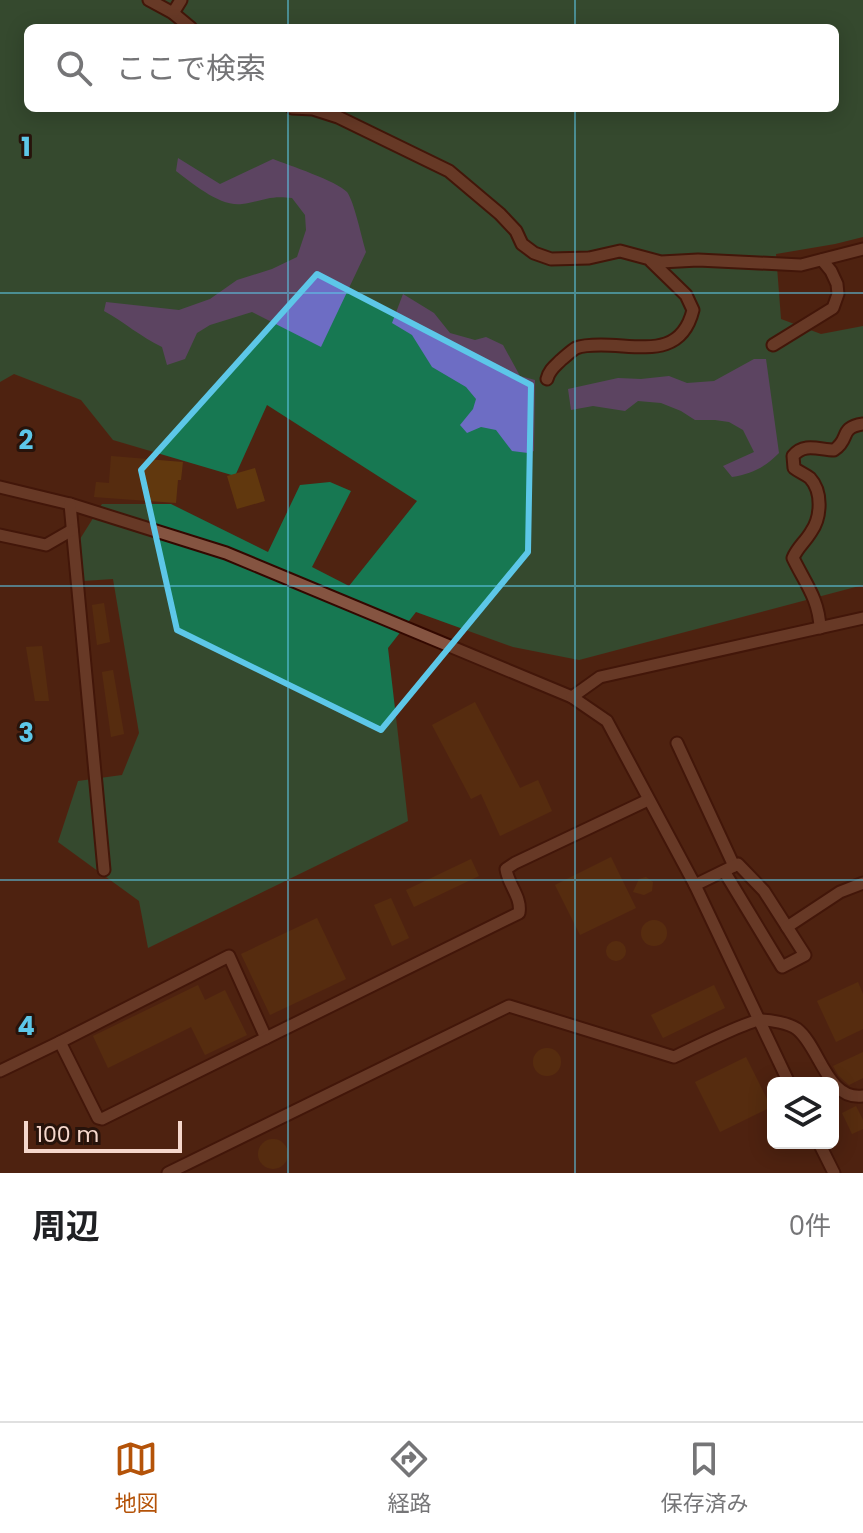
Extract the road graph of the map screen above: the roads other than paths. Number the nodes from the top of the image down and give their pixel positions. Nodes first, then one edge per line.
1 (149, 0) edge
2 (181, 0) edge
3 (173, 13) junction
4 (186, 24) edge
5 (322, 112) edge
6 (863, 249) edge
7 (648, 258) junction
8 (822, 260) junction
9 (773, 345) dead end
10 (547, 379) dead end
11 (863, 424) edge
12 (0, 487) edge
13 (70, 504) junction
14 (72, 530) junction
15 (0, 535) edge
16 (863, 618) edge
17 (820, 628) junction
18 (572, 697) junction
19 (677, 743) dead end
20 (648, 800) junction
21 (729, 869) junction
22 (104, 870) dead end
23 (863, 883) edge
24 (695, 885) junction
25 (787, 927) junction
26 (758, 1019) junction
27 (266, 1038) junction
28 (60, 1042) junction
29 (0, 1071) edge
30 (786, 1077) edge
31 (863, 1096) edge
32 (822, 1149) edge
33 (168, 1173) edge
34 (834, 1173) edge

1 - 3 street
2 - 3 street
3 - 4 street
5 - 7 street
6 - 8 street
7 - 8 street
7 - 10 street
8 - 9 street
11 - 17 street
12 - 13 street
13 - 14 street
13 - 18 street
14 - 15 street
14 - 22 street
16 - 17 street
17 - 18 street
18 - 20 street
19 - 21 street
20 - 24 street
20 - 27 street
21 - 24 street
21 - 25 street
21 - 25 street
23 - 25 street
24 - 26 street
26 - 30 street
26 - 31 street
26 - 33 street
27 - 28 street
27 - 28 street
28 - 29 street
32 - 34 street

